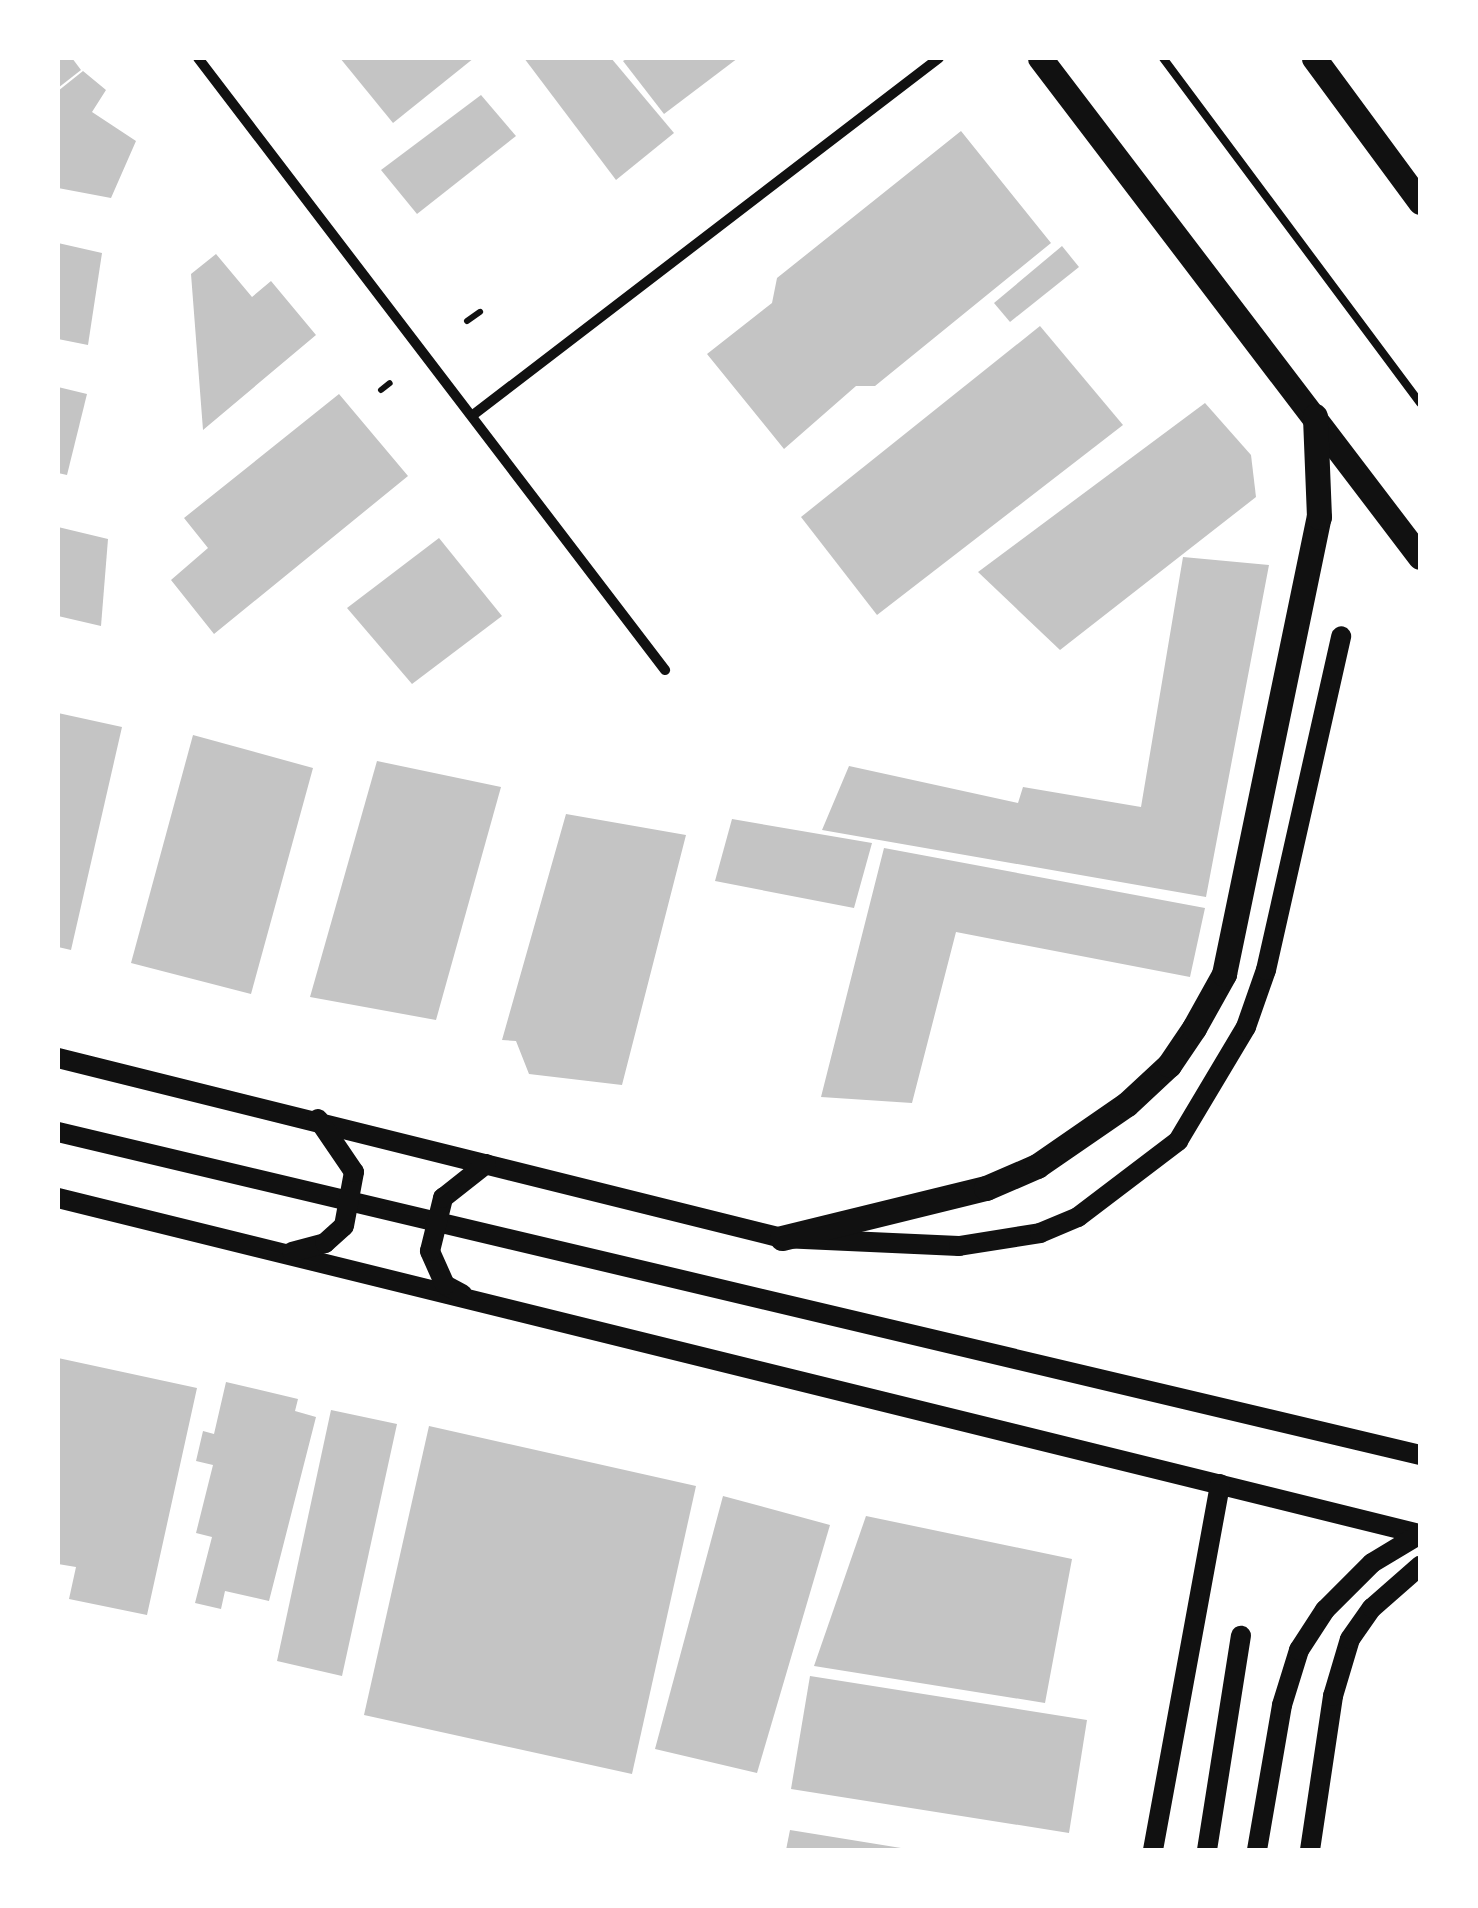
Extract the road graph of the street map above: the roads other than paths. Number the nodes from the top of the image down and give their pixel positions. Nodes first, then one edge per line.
1 (198, 58) edge
2 (938, 58) edge
3 (1040, 58) edge
4 (1163, 58) edge
5 (1314, 58) edge
6 (1420, 202) edge
7 (1420, 403) edge
8 (473, 415) junction
9 (1314, 416) junction
10 (1420, 558) edge
11 (1341, 636) dead end
12 (664, 670) dead end
13 (58, 1058) edge
14 (318, 1119) junction
15 (58, 1132) edge
16 (486, 1164) junction
17 (58, 1198) edge
18 (782, 1238) junction
19 (256, 1246) junction
20 (472, 1300) junction
21 (1420, 1455) edge
22 (1220, 1484) junction
23 (1420, 1534) edge
24 (1420, 1566) edge
25 (1240, 1636) dead end
26 (1153, 1850) edge
27 (1207, 1850) edge
28 (1257, 1850) edge
29 (1310, 1850) edge

1 - 8 street
2 - 8 street
3 - 9 main road
4 - 7 lane
5 - 6 main road
8 - 12 street
9 - 10 main road
9 - 18 main road
11 - 18 main road
13 - 14 main road
14 - 16 main road
14 - 19 main road
15 - 21 main road
16 - 18 main road
16 - 20 main road
17 - 19 main road
19 - 20 main road
20 - 22 main road
22 - 23 main road
22 - 26 main road
23 - 28 main road
24 - 29 main road
25 - 27 main road

